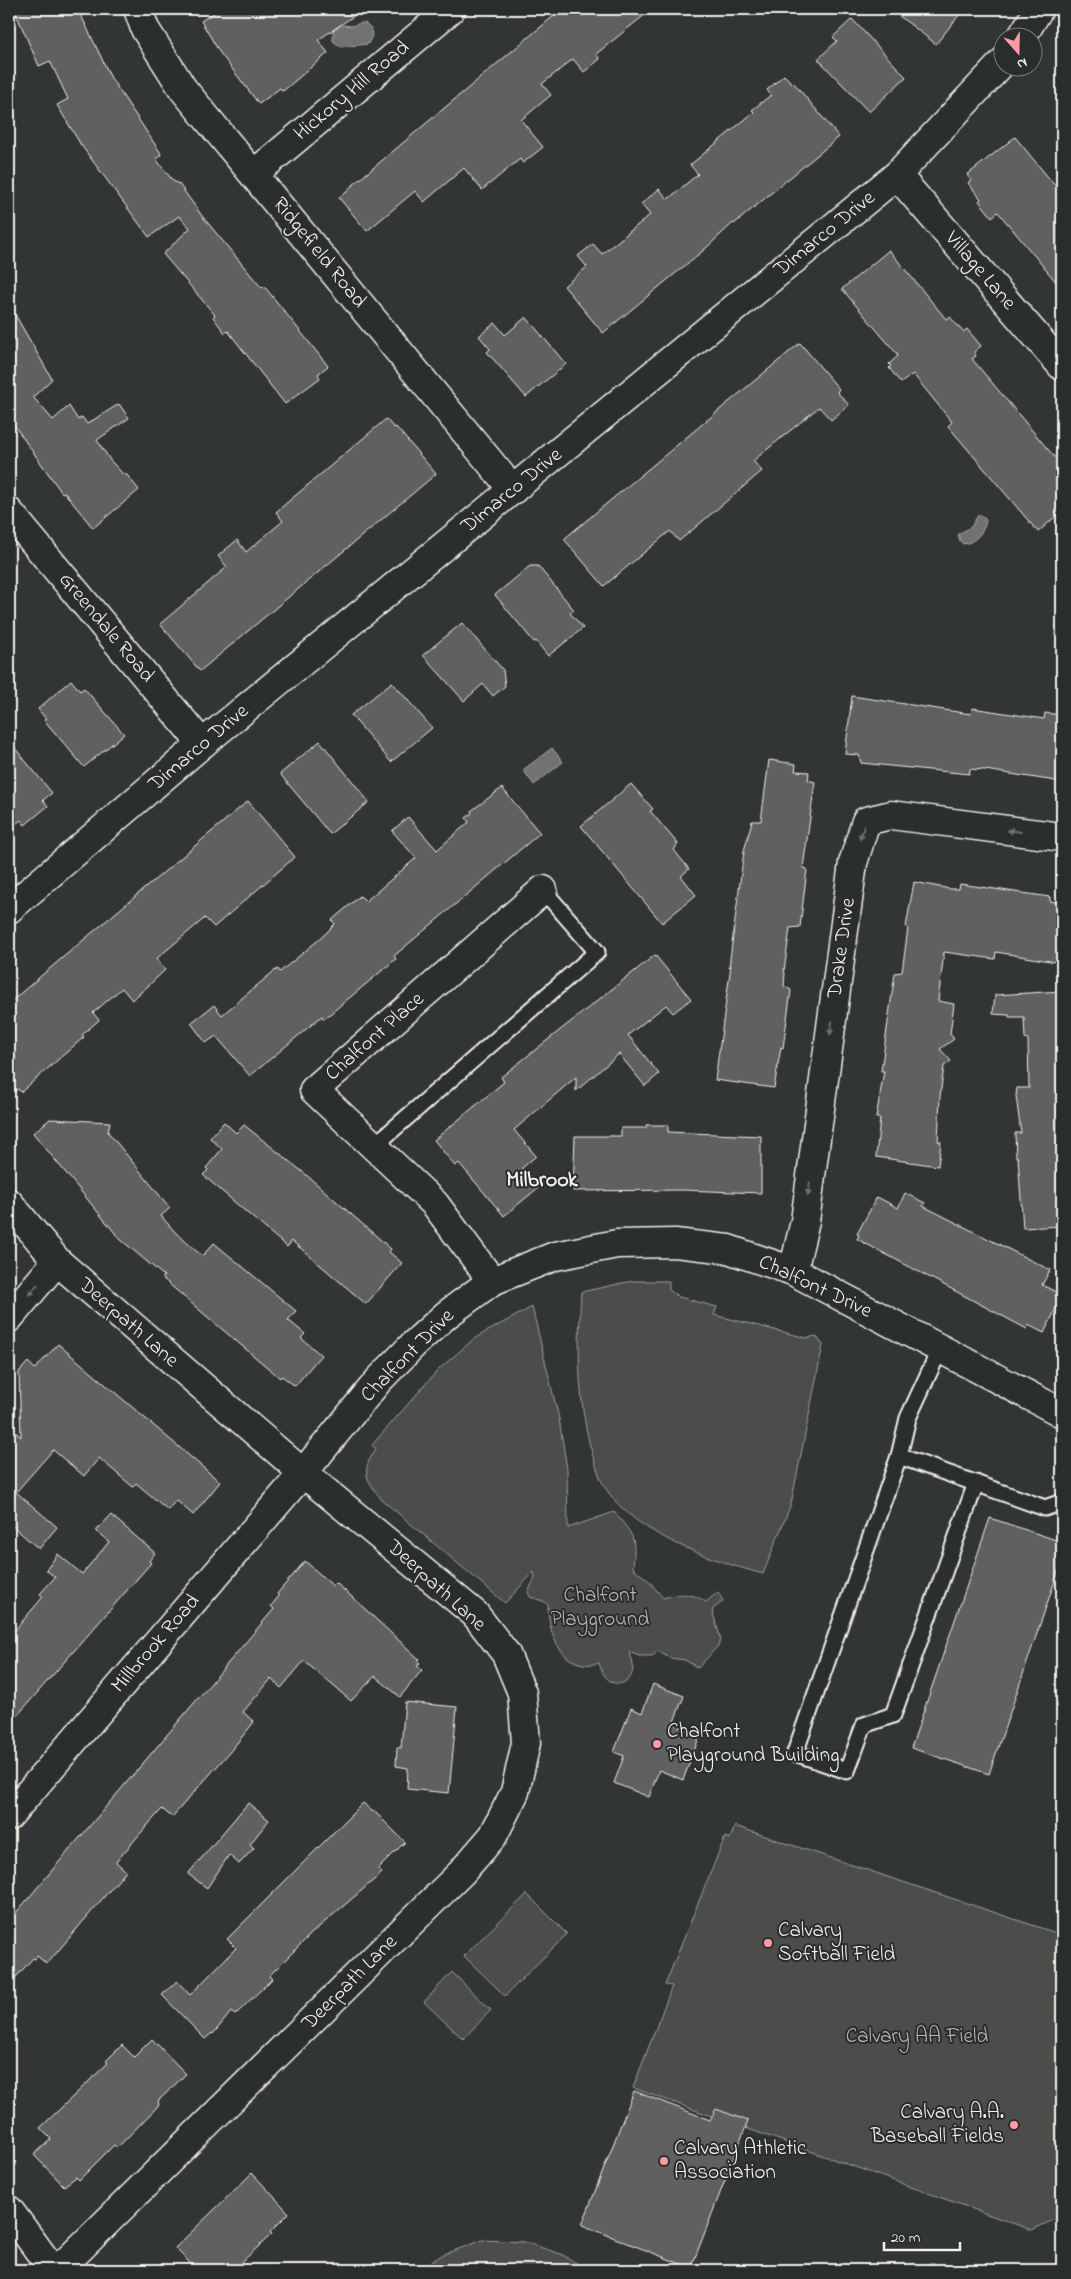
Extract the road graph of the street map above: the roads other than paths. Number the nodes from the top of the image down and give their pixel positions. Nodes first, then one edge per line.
1 (138, 9) edge
2 (451, 9) edge
3 (1039, 9) edge
4 (1028, 28) edge
5 (994, 72) edge
6 (254, 174) junction
7 (897, 175) junction
8 (1062, 366) edge
9 (513, 490) junction
10 (9, 512) edge
11 (202, 744) junction
12 (1062, 837) edge
13 (543, 890) joint
14 (9, 909) edge
15 (374, 1146) junction
16 (9, 1203) edge
17 (56, 1261) junction
18 (793, 1271) junction
19 (492, 1281) junction
20 (9, 1318) edge
21 (940, 1348) junction
22 (1058, 1403) edge
23 (899, 1456) junction
24 (303, 1473) junction
25 (976, 1483) junction
26 (1062, 1502) edge
27 (9, 1816) edge
28 (9, 2210) edge
29 (53, 2270) edge
30 (58, 2270) edge

1 - 6 street, Ridgefield Road
2 - 6 street, Hickory Hill Road
3 - 4 street
5 - 7 street, Dimarco Drive
6 - 9 street, Ridgefield Road
7 - 8 street, Village Lane
7 - 9 street, Dimarco Drive
9 - 11 street, Dimarco Drive
10 - 11 street, Greendale Road
11 - 14 street, Dimarco Drive
12 -> 18 street, Drake Drive
13 - 15 lane
13 - 15 street, Chalfont Place
15 - 19 street, Chalfont Place
16 - 17 street, Deerpath Lane
17 -> 20 street
17 - 24 street, Deerpath Lane
18 - 19 street, Chalfont Drive
18 - 21 street, Chalfont Drive
19 - 24 street, Chalfont Drive
21 - 22 street, Chalfont Drive
21 - 23 lane
23 - 25 lane
23 - 25 lane
24 - 27 street, Millbrook Road
24 - 30 street, Deerpath Lane
25 - 26 lane
28 - 29 street

